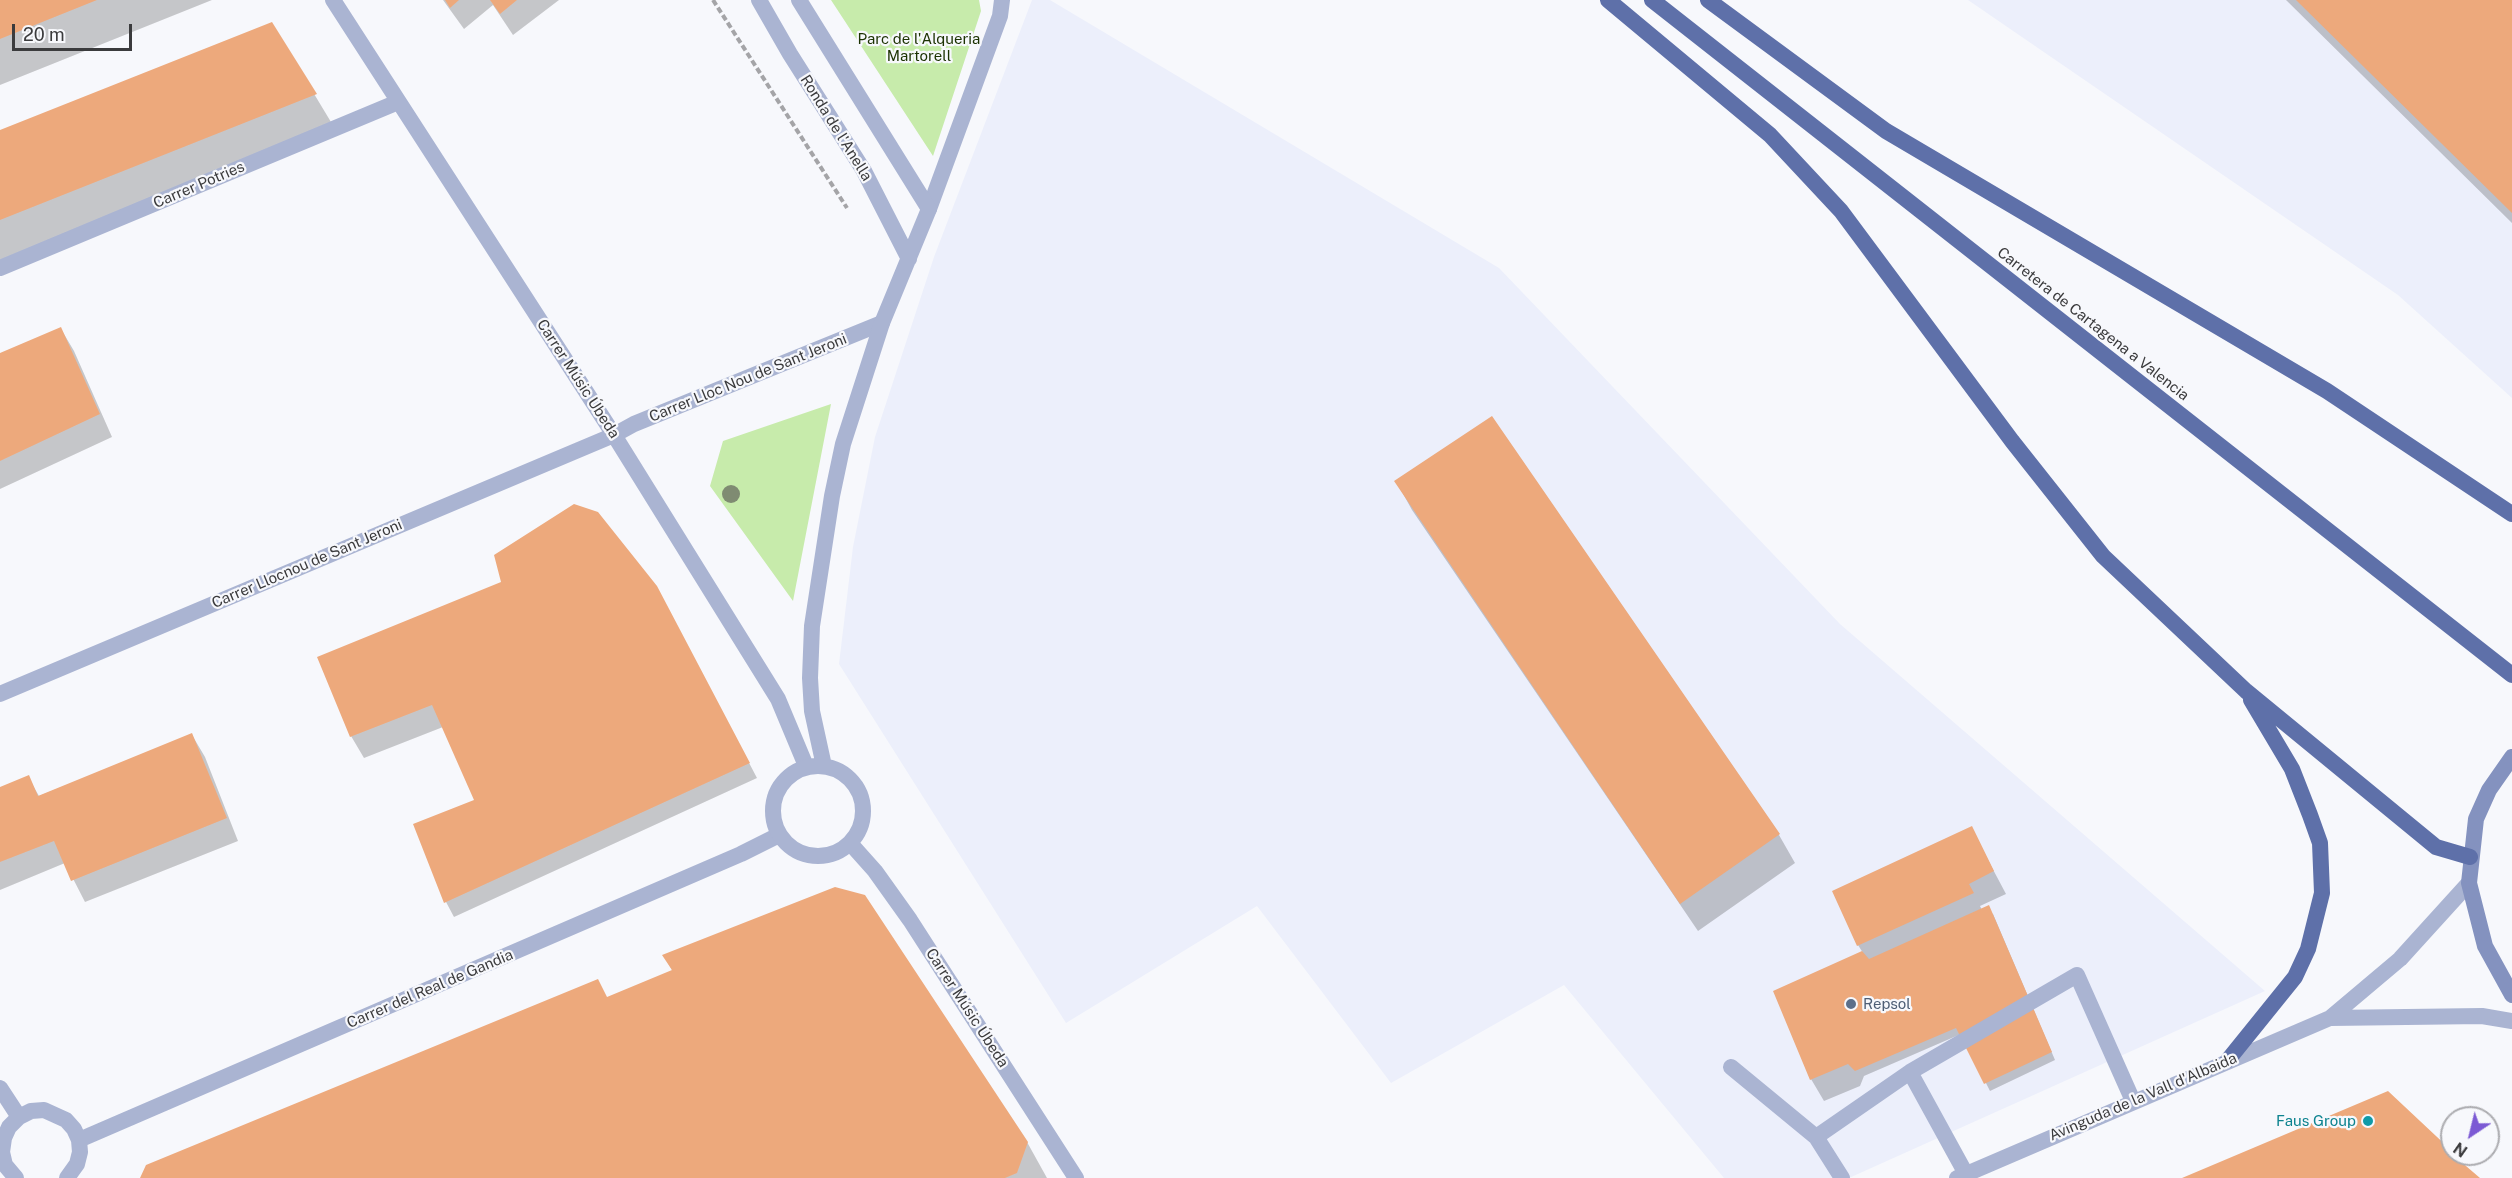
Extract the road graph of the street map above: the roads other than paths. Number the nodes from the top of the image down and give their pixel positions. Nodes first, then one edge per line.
1 (333, 0) edge
2 (759, 0) edge
3 (799, 0) edge
4 (1002, 0) edge
5 (1608, 0) edge
6 (1652, 0) edge
7 (1708, 0) edge
8 (398, 102) junction
9 (929, 209) junction
10 (909, 259) junction
11 (0, 268) edge
12 (882, 323) junction
13 (614, 435) junction
14 (2512, 514) edge
15 (2512, 675) edge
16 (2246, 691) junction
17 (0, 694) edge
18 (2512, 757) edge
19 (806, 766) junction
20 (824, 766) junction
21 (779, 835) junction
22 (850, 843) junction
23 (2470, 857) junction
24 (2469, 883) junction
25 (2512, 995) edge
26 (2330, 1018) junction
27 (2512, 1021) edge
28 (2228, 1060) junction
29 (1731, 1067) dead end
30 (1910, 1072) junction
31 (0, 1088) edge
32 (2133, 1101) junction
33 (19, 1117) junction
34 (1816, 1137) junction
35 (79, 1140) junction
36 (7, 1170) edge
37 (1962, 1176) edge
38 (67, 1178) edge
39 (1076, 1178) edge
40 (1842, 1178) edge

1 - 8 street, Carrer Músic Úbeda
2 - 10 street, Ronda de l'Anella
3 - 9 street
4 - 9 street
5 - 16 highway
6 - 15 highway, Carretera de Cartagena a Valencia
7 - 14 highway
8 - 11 street, Carrer Potries
8 - 13 street, Carrer Músic Úbeda
9 - 10 street
10 - 12 street
12 - 13 street, Carrer Lloc Nou de Sant Jeroni
12 - 20 street
13 - 17 street, Carrer Llocnou de Sant Jeroni
13 - 19 street, Carrer Músic Úbeda
16 - 23 highway
16 - 28 highway
18 - 23 main road
19 - 20 street
19 - 21 street
20 - 22 street
21 - 22 street
21 - 35 street, Carrer del Real de Gandia
22 - 39 street, Carrer Músic Úbeda
23 - 24 main road
24 - 25 main road
24 - 26 street, Avinguda de la Vall d'Albaida
26 - 27 street, Avinguda de la Vall d'Albaida
26 - 28 street, Avinguda de la Vall d'Albaida
28 - 32 street, Avinguda de la Vall d'Albaida
29 - 34 street
30 - 32 street
30 - 34 street
30 - 37 street
31 - 33 street
32 - 37 street, Avinguda de la Vall d'Albaida
33 - 35 street
33 - 36 street
34 - 40 street
35 - 38 street

